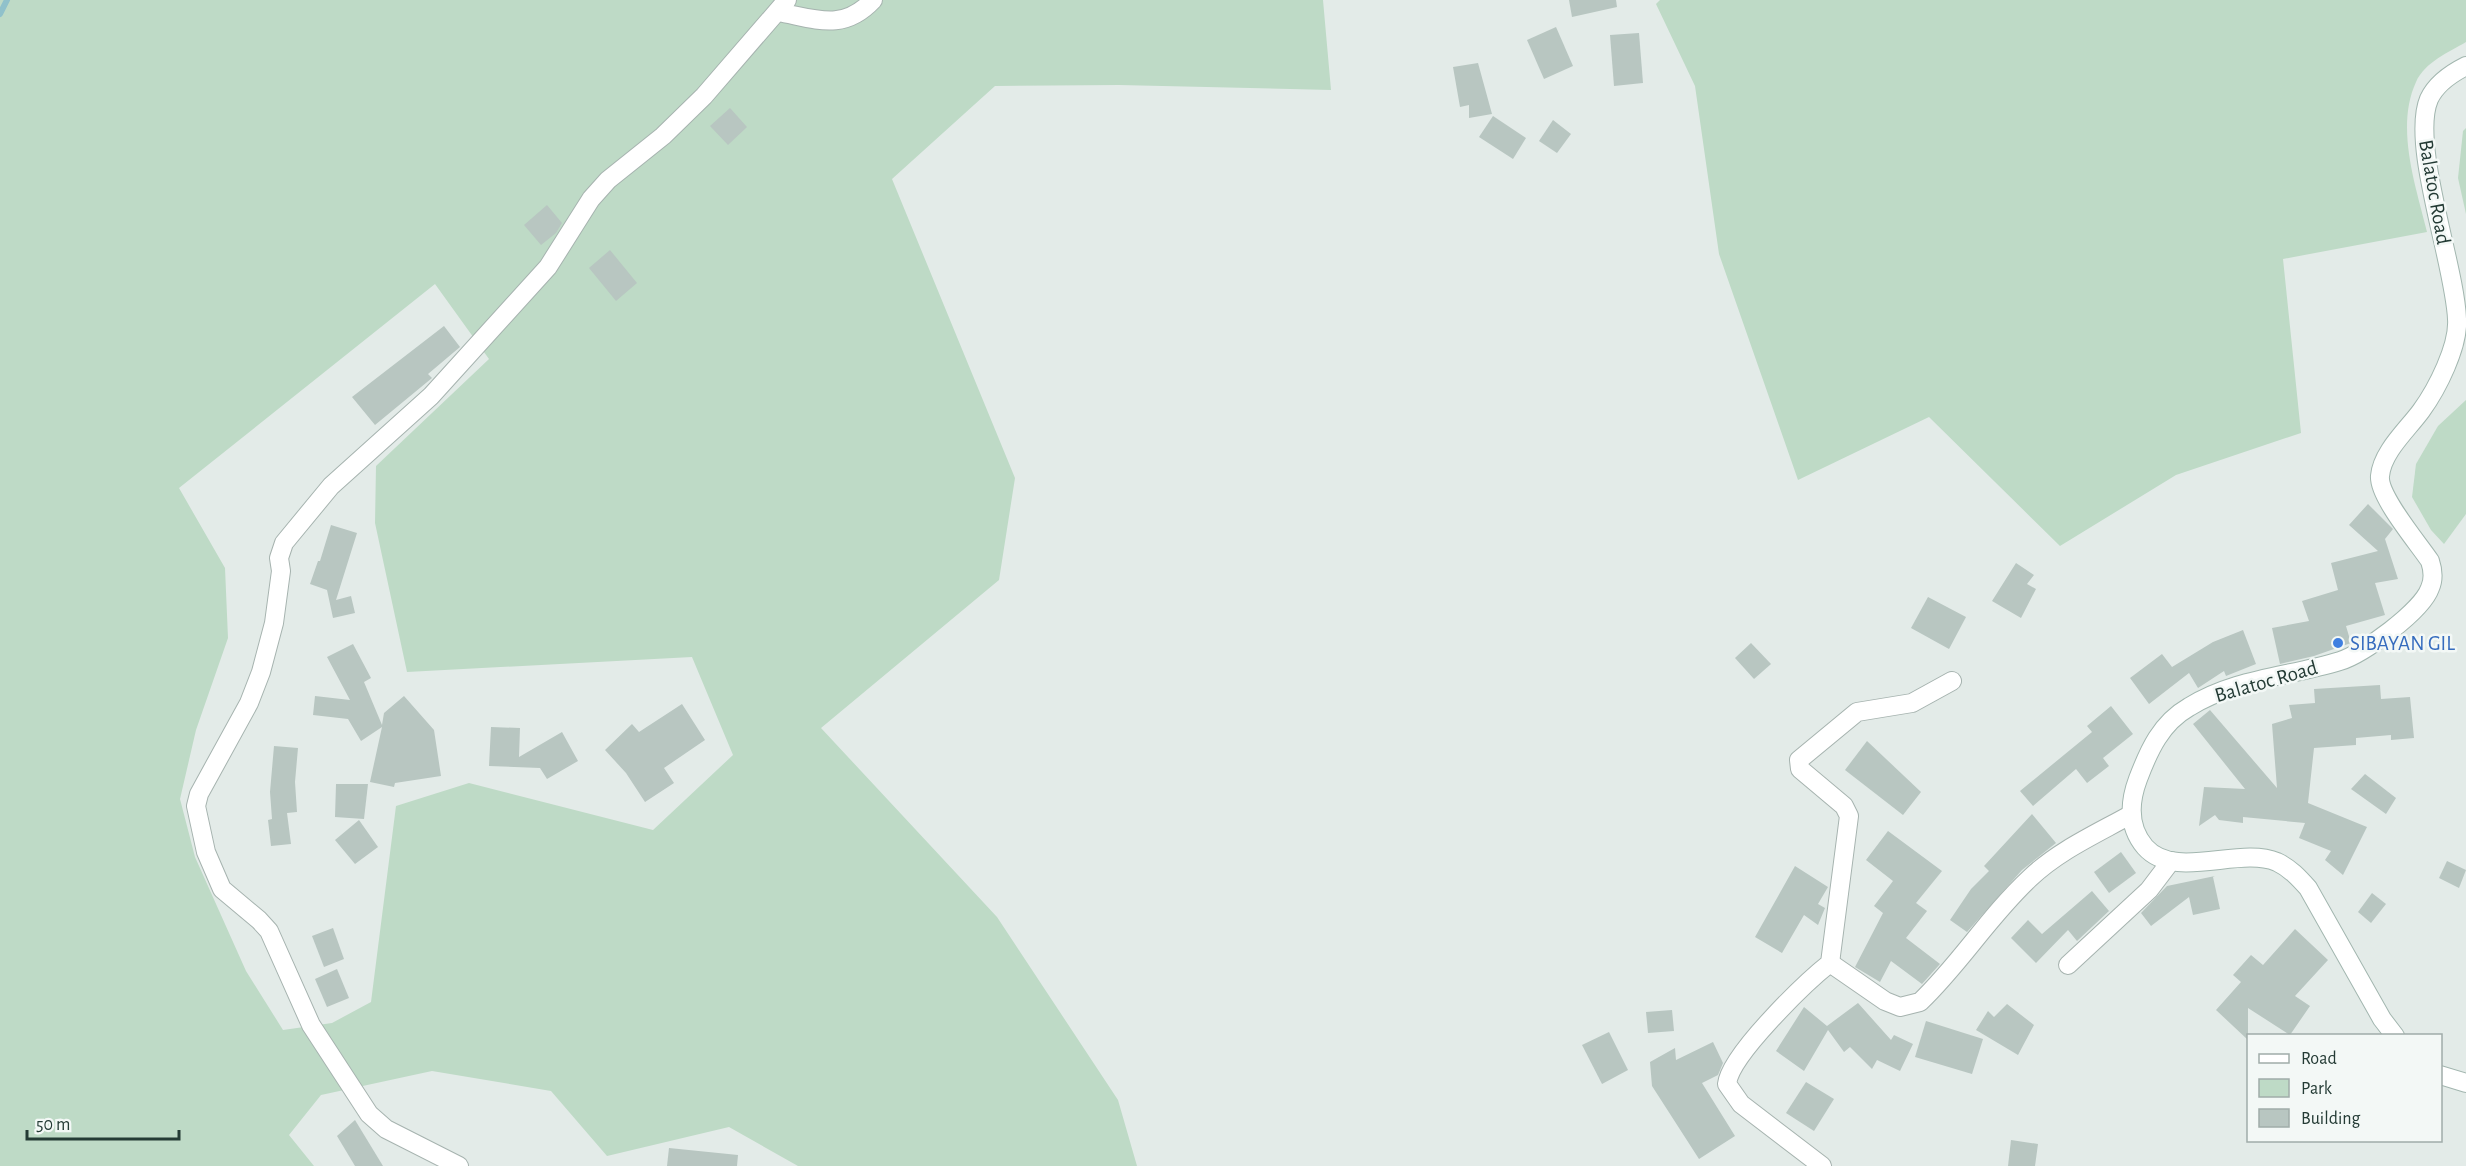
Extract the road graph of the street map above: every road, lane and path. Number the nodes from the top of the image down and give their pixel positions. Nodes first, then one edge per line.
1 (873, 0) edge
2 (783, 6) edge
3 (2466, 66) edge
4 (1952, 681) dead end
5 (2130, 815) junction
6 (2171, 861) junction
7 (1830, 963) junction
8 (2068, 965) dead end
9 (2394, 1034) edge
10 (2442, 1076) edge
11 (2466, 1083) edge
12 (459, 1166) edge
13 (1822, 1166) edge

1 - 2 street
2 - 12 street
3 - 5 street, Balatoc Road
4 - 7 street
5 - 6 street
5 - 7 street
6 - 8 street
6 - 9 street
7 - 13 street
10 - 11 street

